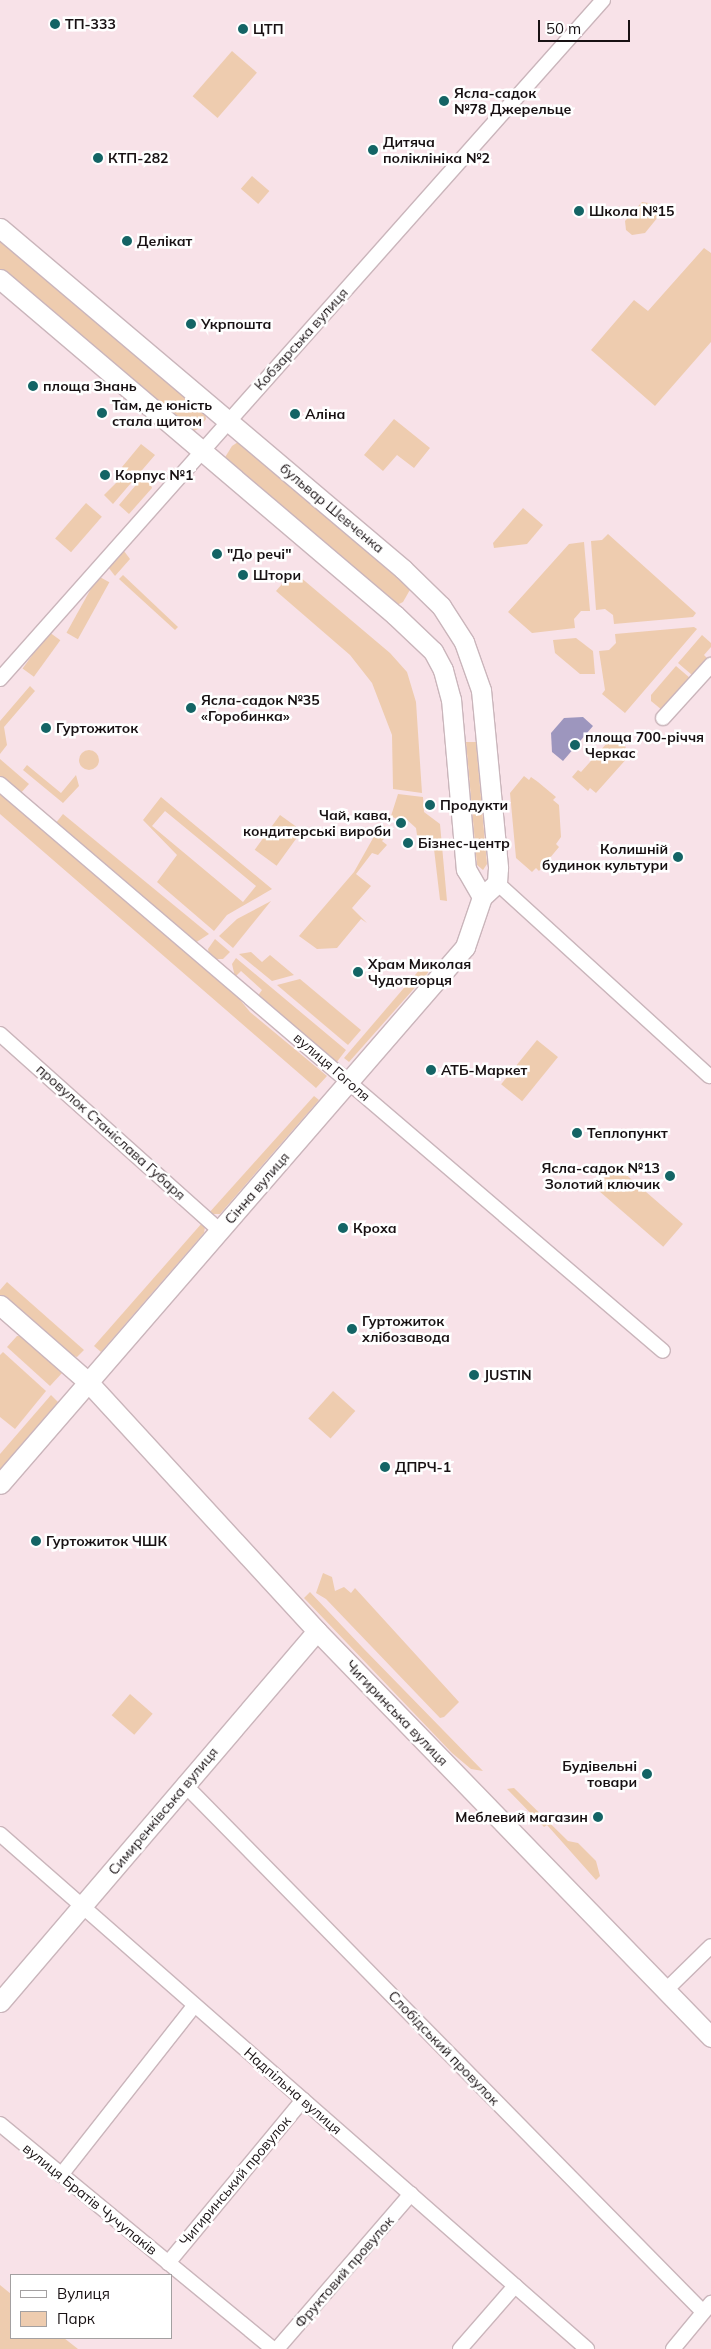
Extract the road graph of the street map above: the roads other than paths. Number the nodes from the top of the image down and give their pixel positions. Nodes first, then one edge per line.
1 (603, 0) edge
2 (0, 228) edge
3 (0, 279) edge
4 (228, 421) junction
5 (200, 451) junction
6 (457, 628) junction
7 (433, 652) junction
8 (711, 665) edge
9 (0, 679) edge
10 (663, 718) dead end
11 (0, 784) edge
12 (497, 884) junction
13 (482, 898) junction
14 (0, 1034) edge
15 (709, 1076) dead end
16 (349, 1082) junction
17 (220, 1231) junction
18 (0, 1305) edge
19 (663, 1351) dead end
20 (89, 1383) junction
21 (0, 1484) edge
22 (317, 1631) junction
23 (184, 1784) junction
24 (0, 1834) edge
25 (82, 1906) junction
26 (711, 1946) edge
27 (665, 1991) junction
28 (3, 1992) edge
29 (195, 2005) junction
30 (711, 2037) edge
31 (303, 2100) junction
32 (0, 2124) edge
33 (61, 2175) junction
34 (411, 2194) junction
35 (168, 2263) junction
36 (514, 2286) junction
37 (707, 2307) edge
38 (273, 2349) edge
39 (277, 2349) edge
40 (460, 2349) edge
41 (587, 2349) edge
42 (673, 2349) edge

1 - 4 street, Кобзарська вулиця
2 - 4 main road, бульвар Шевченка
3 - 5 main road
4 - 5 street, Кобзарська вулиця
4 - 6 main road, бульвар Шевченка
5 - 7 main road
5 - 9 street, Кобзарська вулиця
6 - 7 main road
6 - 12 main road, бульвар Шевченка
7 - 13 main road
8 - 10 street
11 - 16 street, вулиця Гоголя
12 - 13 main road, Сінна вулиця
12 - 15 street
13 - 16 main road, Сінна вулиця
14 - 17 street, провулок Станіслава Губаря
16 - 17 main road, Сінна вулиця
16 - 19 street, вулиця Гоголя
17 - 20 main road, Сінна вулиця
18 - 20 main road, Чигиринська вулиця
20 - 21 main road, Сінна вулиця
20 - 22 main road, Чигиринська вулиця
22 - 23 main road, Симиренківська вулиця
22 - 27 main road, Чигиринська вулиця
23 - 25 main road, Симиренківська вулиця
23 - 37 street, Слобідський провулок
24 - 25 street, Надпільна вулиця
25 - 28 main road, Симиренківська вулиця
25 - 29 street, Надпільна вулиця
26 - 27 street
27 - 30 main road, Чигиринська вулиця
29 - 31 street, Надпільна вулиця
29 - 33 street
31 - 34 street, Надпільна вулиця
31 - 35 street, Чигиринський провулок
32 - 33 street, вулиця Братів Чучупаків
33 - 35 street, вулиця Братів Чучупаків
34 - 36 street, Надпільна вулиця
34 - 39 street, Фруктовий провулок
35 - 38 street, вулиця Братів Чучупаків
36 - 40 street
36 - 41 street, Надпільна вулиця
37 - 42 street

